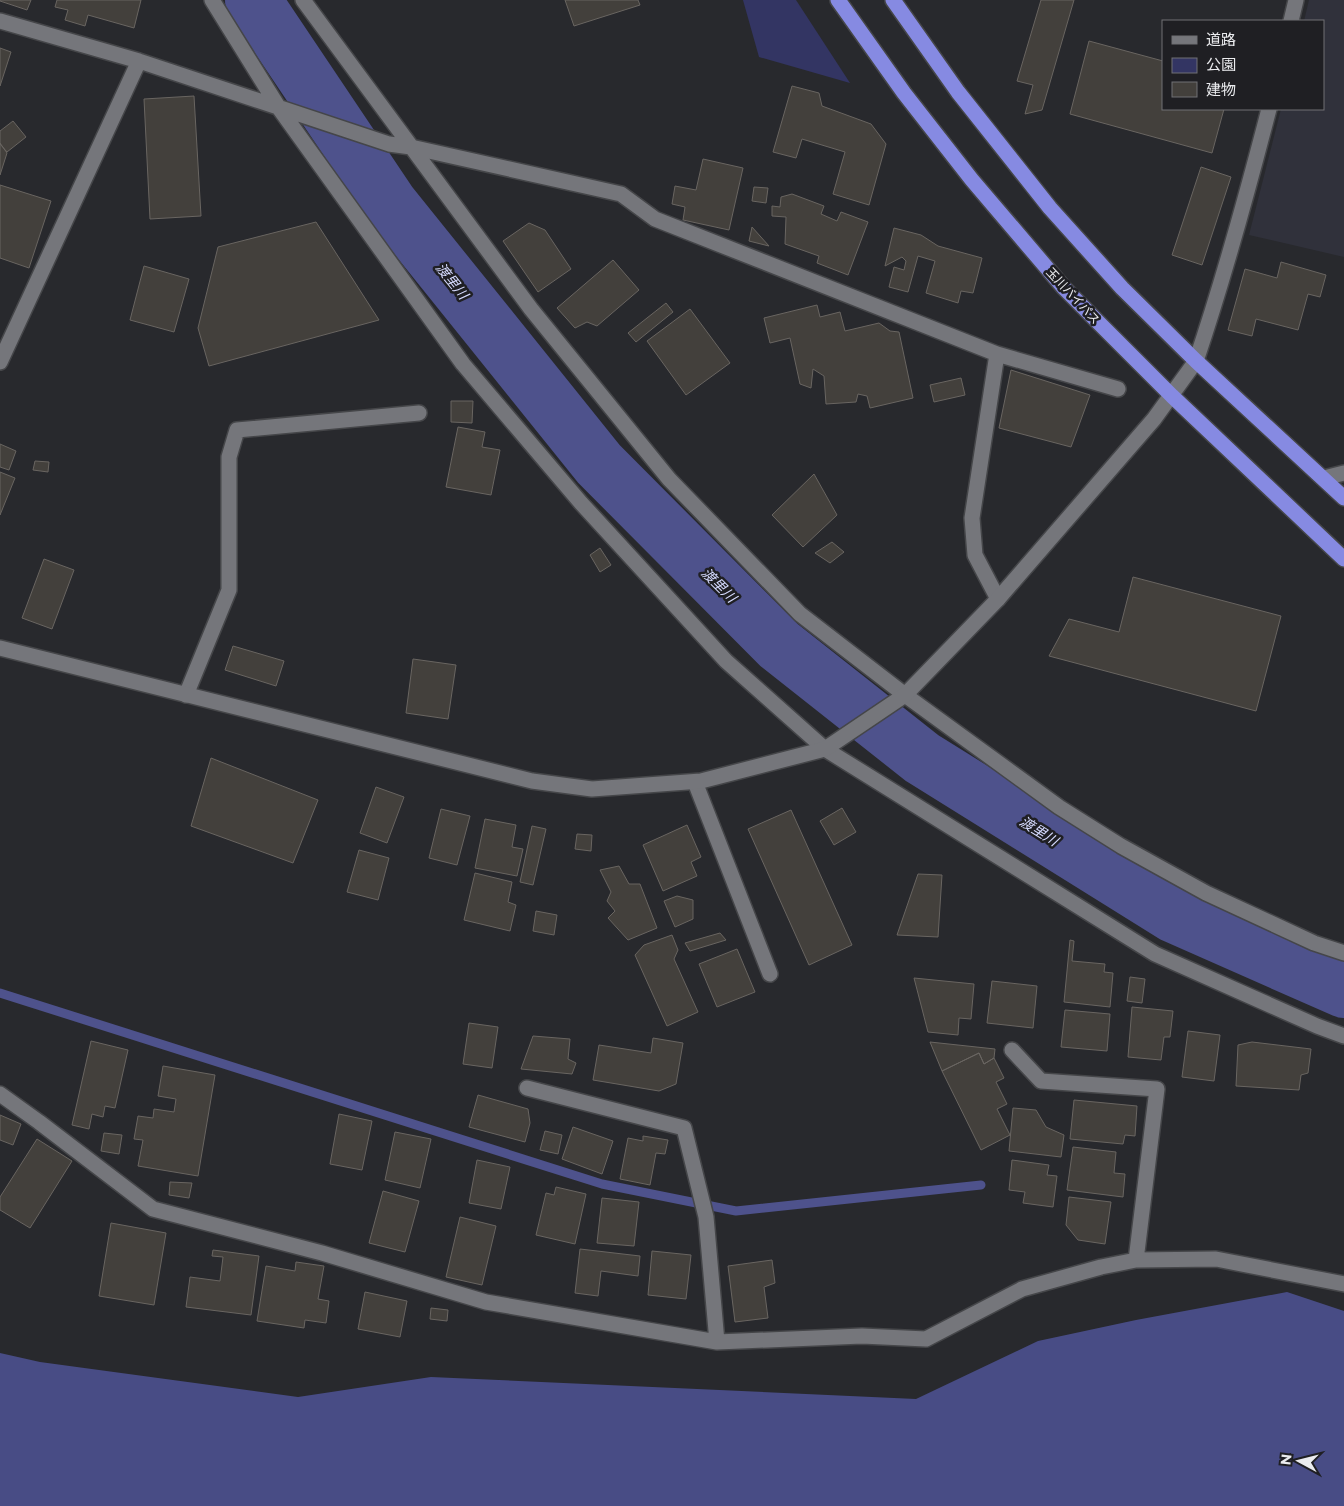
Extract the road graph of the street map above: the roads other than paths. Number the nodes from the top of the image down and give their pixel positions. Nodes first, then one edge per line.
1 (212, 0) edge
2 (303, 0) edge
3 (838, 0) edge
4 (893, 0) edge
5 (1296, 0) edge
6 (1290, 20) edge
7 (0, 21) edge
8 (139, 60) junction
9 (279, 108) junction
10 (1269, 110) edge
11 (411, 147) junction
12 (997, 354) junction
13 (1196, 361) junction
14 (0, 362) edge
15 (1118, 389) dead end
16 (1172, 396) junction
17 (419, 413) dead end
18 (1344, 473) edge
19 (1324, 478) junction
20 (1344, 498) edge
21 (1344, 559) edge
22 (998, 599) junction
23 (0, 648) edge
24 (186, 695) junction
25 (905, 695) junction
26 (825, 749) junction
27 (695, 782) junction
28 (1344, 953) edge
29 (770, 974) dead end
30 (1344, 1036) edge
31 (1012, 1050) dead end
32 (527, 1088) dead end
33 (0, 1094) edge
34 (1136, 1260) junction
35 (1344, 1284) edge
36 (718, 1342) junction

1 - 9 street
2 - 11 street
3 - 16 highway, 玉川バイパス
4 - 13 highway
5 - 6 street
7 - 8 street
8 - 9 street
8 - 14 street
9 - 11 street
9 - 26 street
10 - 13 street
11 - 12 street
11 - 25 street
12 - 15 street
12 - 22 street
13 - 16 street
13 - 19 highway
16 - 21 highway, 玉川バイパス
16 - 22 street
17 - 24 street
18 - 19 street
19 - 20 highway
22 - 25 street
23 - 24 street
24 - 27 street
25 - 26 street
25 - 28 street
26 - 27 street
26 - 30 street
27 - 29 street
31 - 34 street
32 - 36 street
33 - 36 street
34 - 35 street
34 - 36 street

